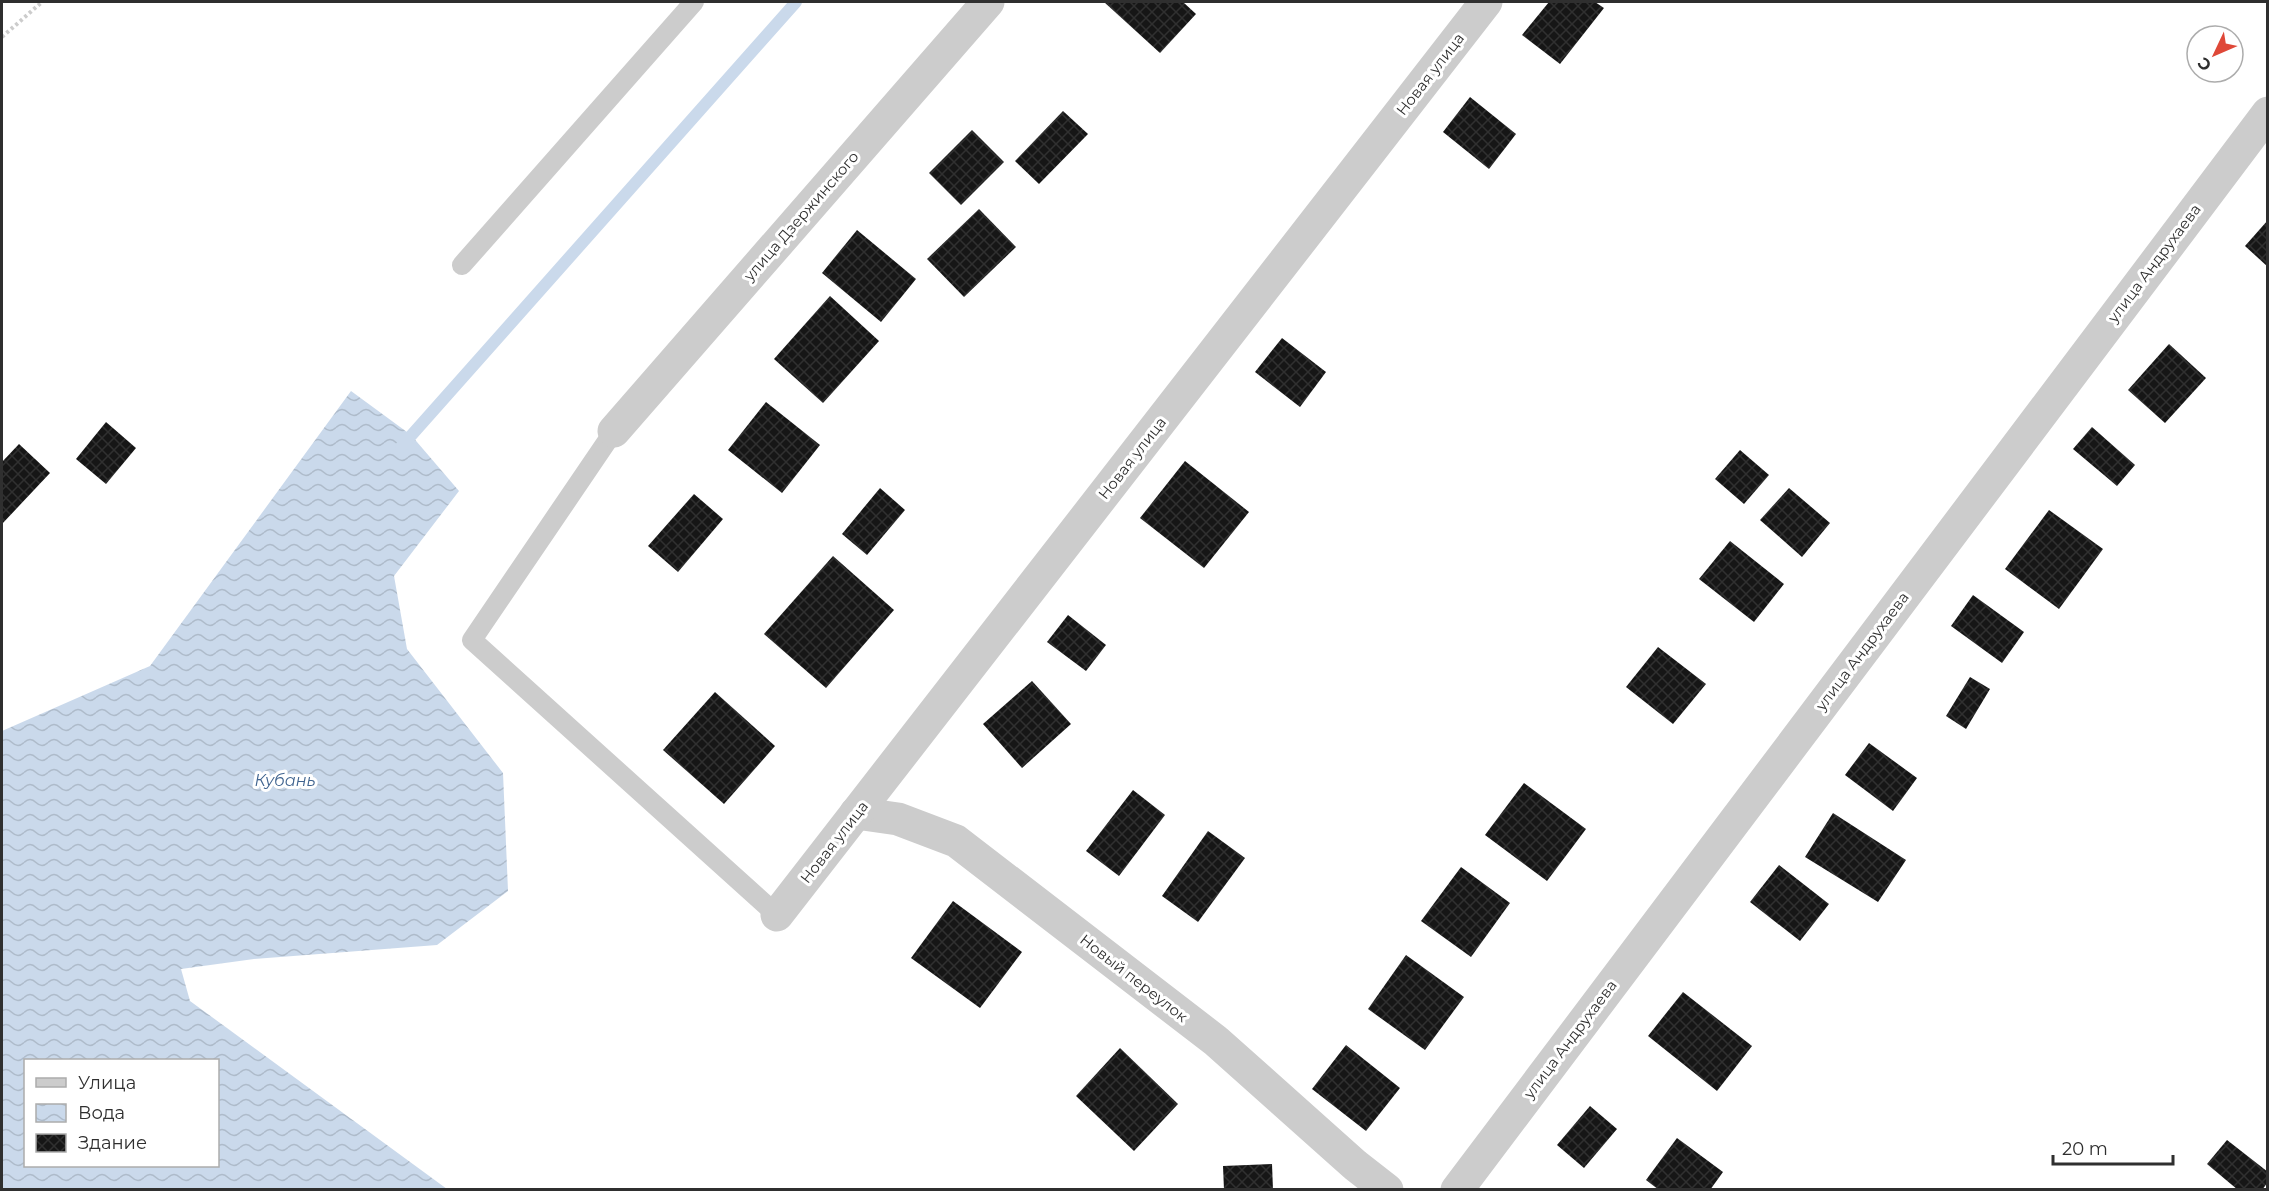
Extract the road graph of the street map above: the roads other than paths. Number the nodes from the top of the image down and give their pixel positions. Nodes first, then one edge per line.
1 (694, 2) edge
2 (988, 2) edge
3 (1486, 2) edge
4 (2268, 113) edge
5 (462, 265) dead end
6 (614, 431) joint
7 (856, 813) junction
8 (777, 915) joint
9 (1387, 1190) edge
10 (1457, 1190) edge

1 - 5 lane
2 - 6 street, улица Дзержинского
3 - 7 street, Новая улица
4 - 10 street, улица Андрухаева
6 - 8 lane
7 - 8 street, Новая улица
7 - 9 street, Новый переулок

